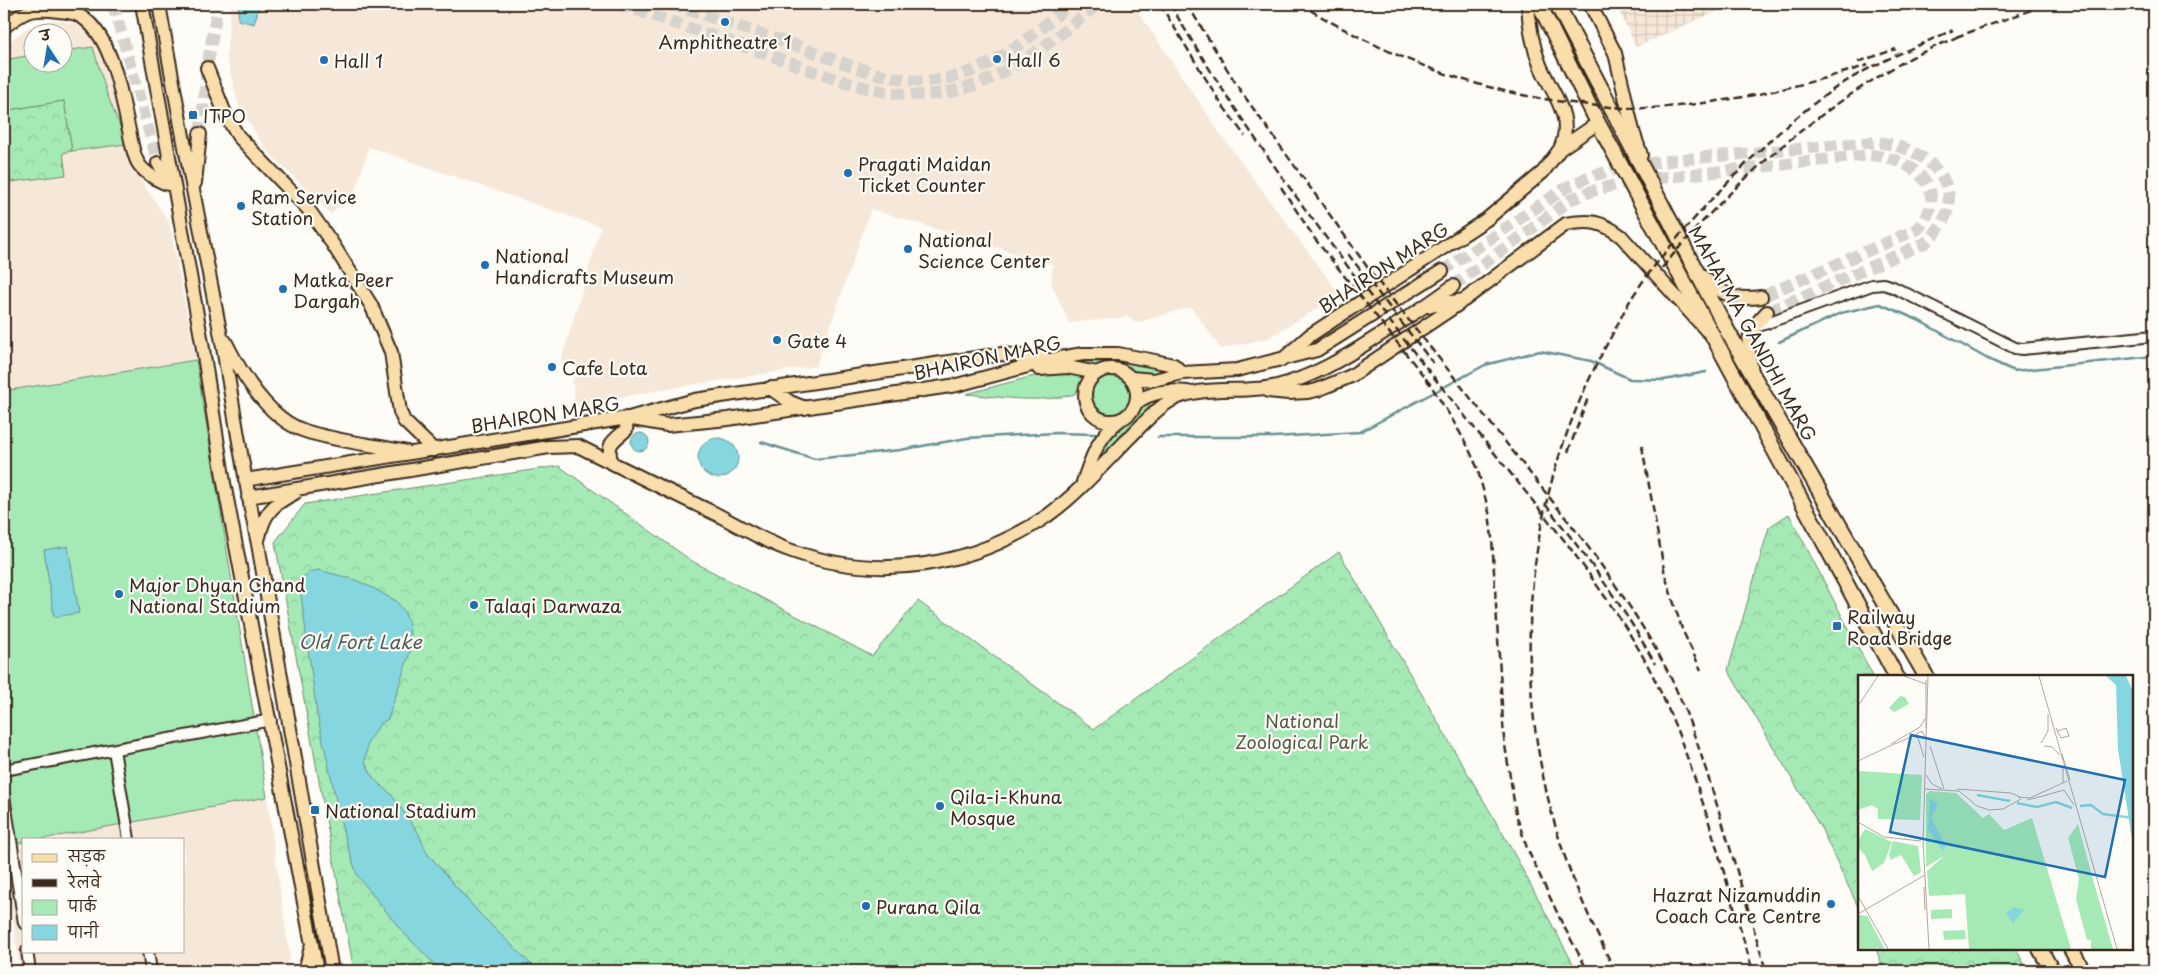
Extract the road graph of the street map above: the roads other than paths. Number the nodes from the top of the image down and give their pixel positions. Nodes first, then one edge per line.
1 (142, 4) edge
2 (158, 4) edge
3 (1528, 4) edge
4 (1539, 4) edge
5 (1557, 4) edge
6 (1590, 4) edge
7 (28, 8) edge
8 (4, 27) edge
9 (207, 68) dead end
10 (1598, 122) junction
11 (200, 134) tunnel mouth
12 (1560, 149) junction
13 (158, 164) tunnel mouth
14 (172, 185) junction
15 (1651, 187) junction
16 (194, 200) junction
17 (1442, 271) tunnel mouth
18 (1696, 272) junction
19 (1453, 286) tunnel mouth
20 (1761, 297) tunnel mouth
21 (1464, 300) junction
22 (1426, 306) junction
23 (1767, 312) tunnel mouth
24 (1753, 328) junction
25 (220, 332) junction
26 (2154, 336) edge
27 (1714, 339) junction
28 (1054, 359) junction
29 (1282, 360) junction
30 (1006, 371) junction
31 (1097, 373) junction
32 (1188, 373) junction
33 (1752, 374) junction
34 (1131, 378) junction
35 (770, 388) junction
36 (1260, 390) junction
37 (1195, 392) junction
38 (1136, 403) junction
39 (805, 408) junction
40 (628, 418) junction
41 (1121, 419) junction
42 (574, 428) junction
43 (578, 446) junction
44 (434, 450) junction
45 (417, 453) junction
46 (611, 462) junction
47 (245, 480) junction
48 (1081, 486) junction
49 (304, 489) junction
50 (248, 497) junction
51 (258, 544) junction
52 (1895, 675) edge
53 (1925, 675) edge
54 (271, 720) junction
55 (114, 750) junction
56 (4, 770) edge
57 (4, 796) edge
58 (129, 838) edge
59 (22, 910) edge
60 (312, 940) junction
61 (2041, 950) edge
62 (2072, 950) edge
63 (27, 952) edge
64 (148, 952) edge
65 (30, 971) edge
66 (151, 971) edge
67 (305, 971) edge
68 (317, 971) edge
69 (332, 971) edge
70 (2052, 971) edge
71 (2083, 971) edge

1 - 14 main road
2 - 16 main road
3 - 12 main road
4 - 10 highway, MAHATMA GANDHI MARG
5 - 15 highway, MAHATMA GANDHI MARG
6 - 15 main road
7 - 8 main road
7 - 14 main road
9 - 44 main road
10 - 12 main road, BHAIRON MARG
10 - 27 highway, MAHATMA GANDHI MARG
11 - 16 main road
12 - 29 main road, BHAIRON MARG
13 - 14 main road
14 - 54 main road
15 - 18 highway, MAHATMA GANDHI MARG
16 - 25 main road
17 - 29 main road
18 - 20 main road
18 - 33 highway, MAHATMA GANDHI MARG
19 - 22 main road, BHAIRON MARG
21 - 22 main road
21 - 27 main road
21 - 36 main road
22 - 36 main road, BHAIRON MARG
23 - 24 main road
24 - 26 street
24 - 33 main road
25 - 45 main road
25 - 47 main road
27 - 52 highway, MAHATMA GANDHI MARG
28 - 30 main road, BHAIRON MARG
28 - 32 main road, BHAIRON MARG
28 - 35 main road
29 - 32 main road, BHAIRON MARG
30 - 31 main road
30 - 39 main road, BHAIRON MARG
31 - 34 main road
31 - 41 main road
32 - 34 main road
32 - 37 main road
33 - 53 highway, MAHATMA GANDHI MARG
34 - 38 main road
35 - 39 main road
35 - 40 main road
36 - 37 main road, BHAIRON MARG
37 - 38 main road
37 - 48 main road, BHAIRON MARG
38 - 41 main road
39 - 40 main road, BHAIRON MARG
40 - 42 main road, BHAIRON MARG
40 - 46 main road
41 - 48 main road
42 - 43 main road
42 - 44 main road, BHAIRON MARG
43 - 46 main road, BHAIRON MARG
43 - 49 main road, BHAIRON MARG
44 - 45 main road, BHAIRON MARG
45 - 47 main road, BHAIRON MARG
46 - 48 main road, BHAIRON MARG
47 - 50 main road
49 - 50 main road, BHAIRON MARG
49 - 51 main road
50 - 51 main road
51 - 69 main road
54 - 55 street
54 - 60 main road
55 - 56 street
55 - 58 street
57 - 59 street
60 - 67 main road
60 - 68 main road
61 - 70 highway
62 - 71 highway
63 - 65 street
64 - 66 street

